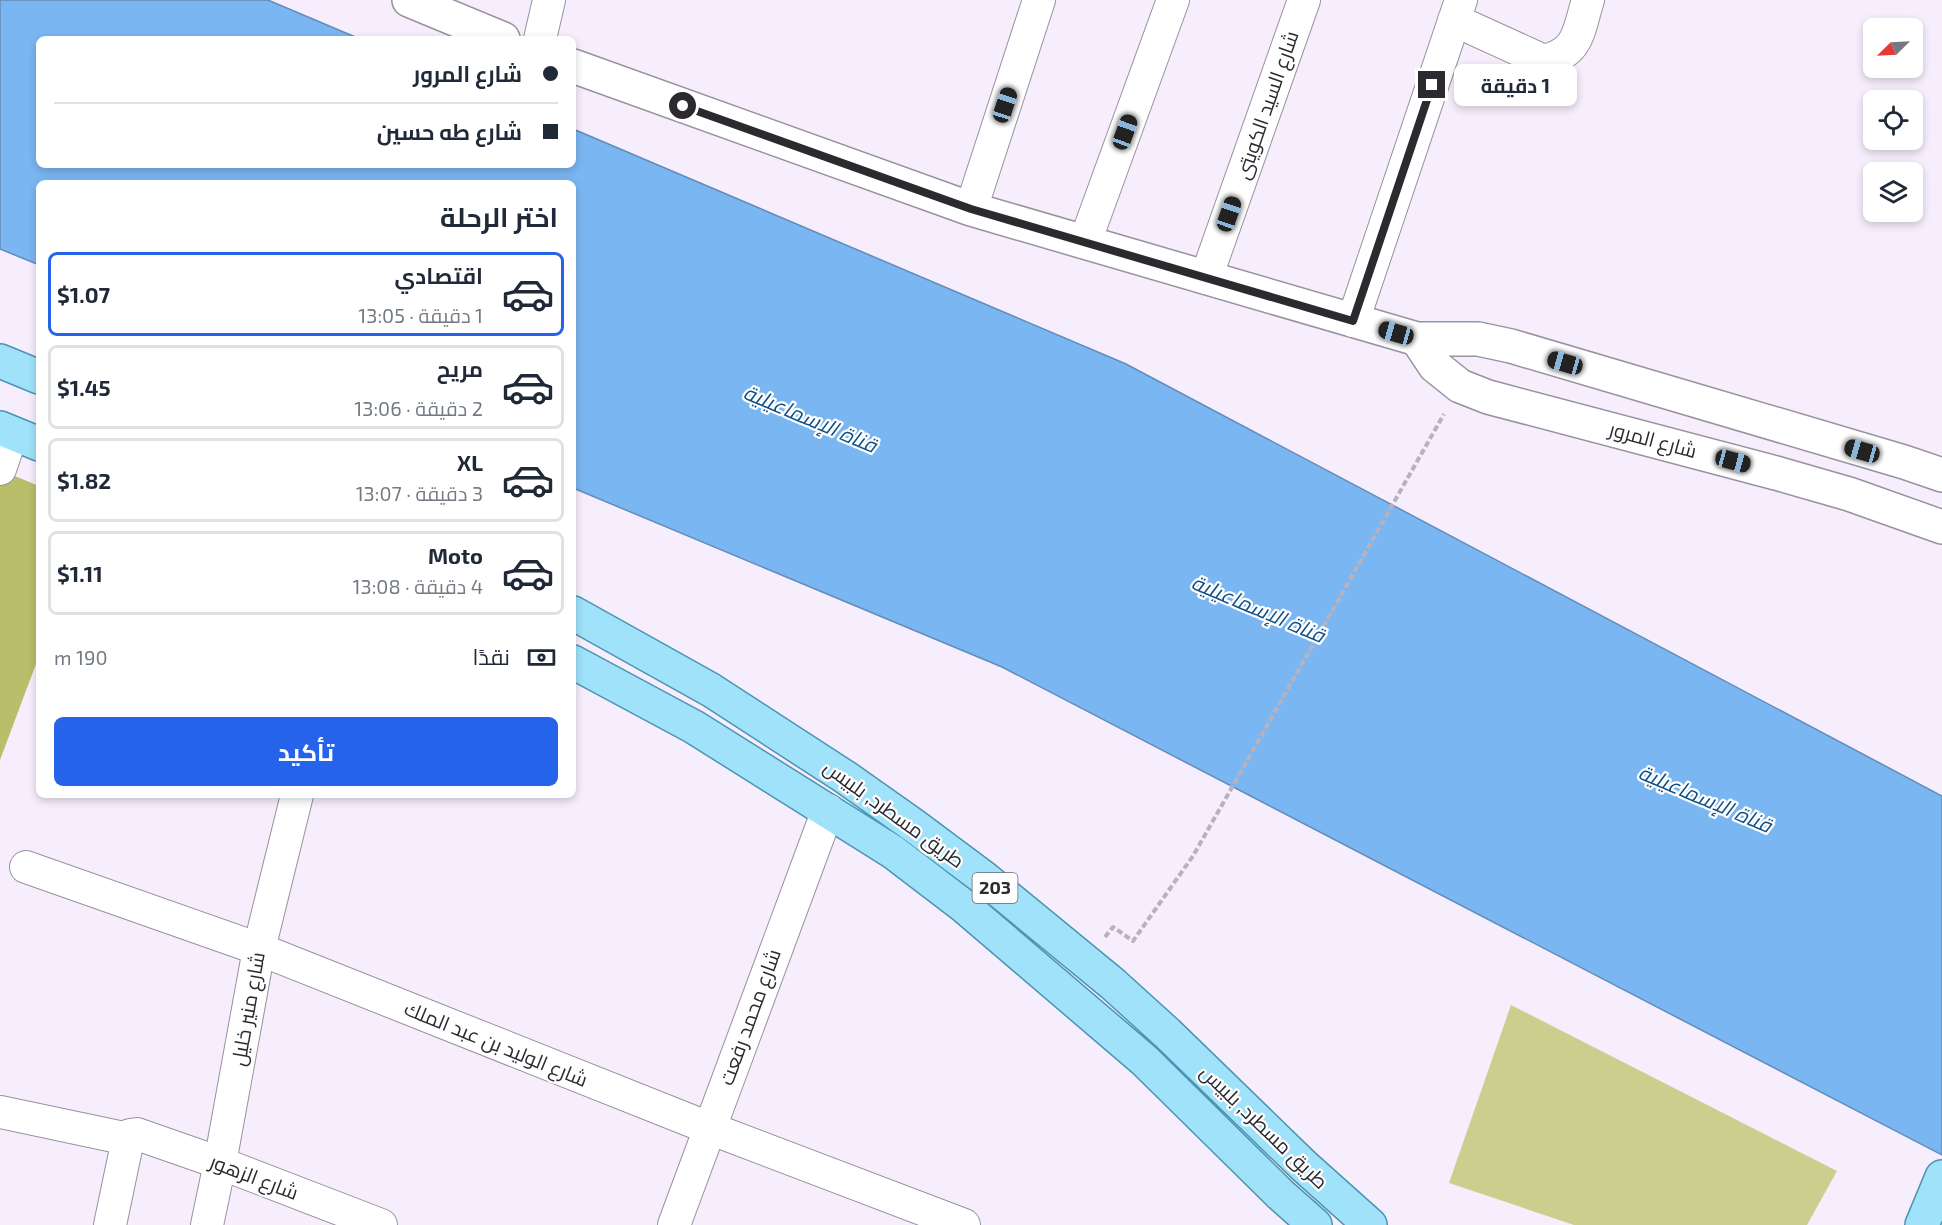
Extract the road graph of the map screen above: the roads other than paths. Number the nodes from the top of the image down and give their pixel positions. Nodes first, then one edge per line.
1 (409, 0) edge
2 (549, 0) edge
3 (1039, 0) edge
4 (1173, 0) edge
5 (1304, 0) edge
6 (1588, 0) edge
7 (1457, 10) edge
8 (496, 36) edge
9 (541, 36) edge
10 (576, 67) edge
11 (971, 209) junction
12 (1085, 242) junction
13 (1206, 278) junction
14 (1353, 321) junction
15 (1418, 339) junction
16 (0, 361) edge
17 (36, 376) edge
18 (17, 435) edge
19 (0, 469) edge
20 (1942, 476) edge
21 (1942, 527) edge
22 (576, 615) edge
23 (576, 664) edge
24 (296, 798) edge
25 (828, 810) junction
26 (26, 867) dead end
27 (259, 949) junction
28 (0, 1112) edge
29 (709, 1128) junction
30 (128, 1139) junction
31 (220, 1163) junction
32 (1942, 1177) edge
33 (110, 1225) edge
34 (207, 1225) edge
35 (381, 1225) edge
36 (674, 1225) edge
37 (964, 1225) edge
38 (1315, 1225) edge
39 (1370, 1225) edge
40 (1922, 1225) edge

1 - 8 main road
2 - 9 street
3 - 11 street
4 - 12 street
5 - 13 street, شارع السيد الكويتى
6 - 7 street
7 - 14 street
10 - 11 main road
11 - 12 main road
12 - 13 main road
13 - 14 main road
14 - 15 main road
15 - 20 main road
15 - 21 main road, شارع المرور
16 - 17 main road
18 - 19 street
22 - 39 main road, طريق مسطرد, بلبيس / 203
23 - 25 main road, طريق مسطرد, بلبيس / 203
24 - 27 street, شارع منير خليل
25 - 29 street, شارع محمد رفعت
25 - 38 main road, طريق مسطرد, بلبيس / 203
26 - 27 street, شارع الوليد بن عبد الملك
27 - 29 street, شارع الوليد بن عبد الملك
27 - 31 street, شارع منير خليل
28 - 30 street
29 - 36 street, شارع محمد رفعت
29 - 37 street, شارع الوليد بن عبد الملك
30 - 31 street, شارع الزهور
30 - 33 street
31 - 34 street, شارع منير خليل
31 - 35 street, شارع الزهور
32 - 40 main road

